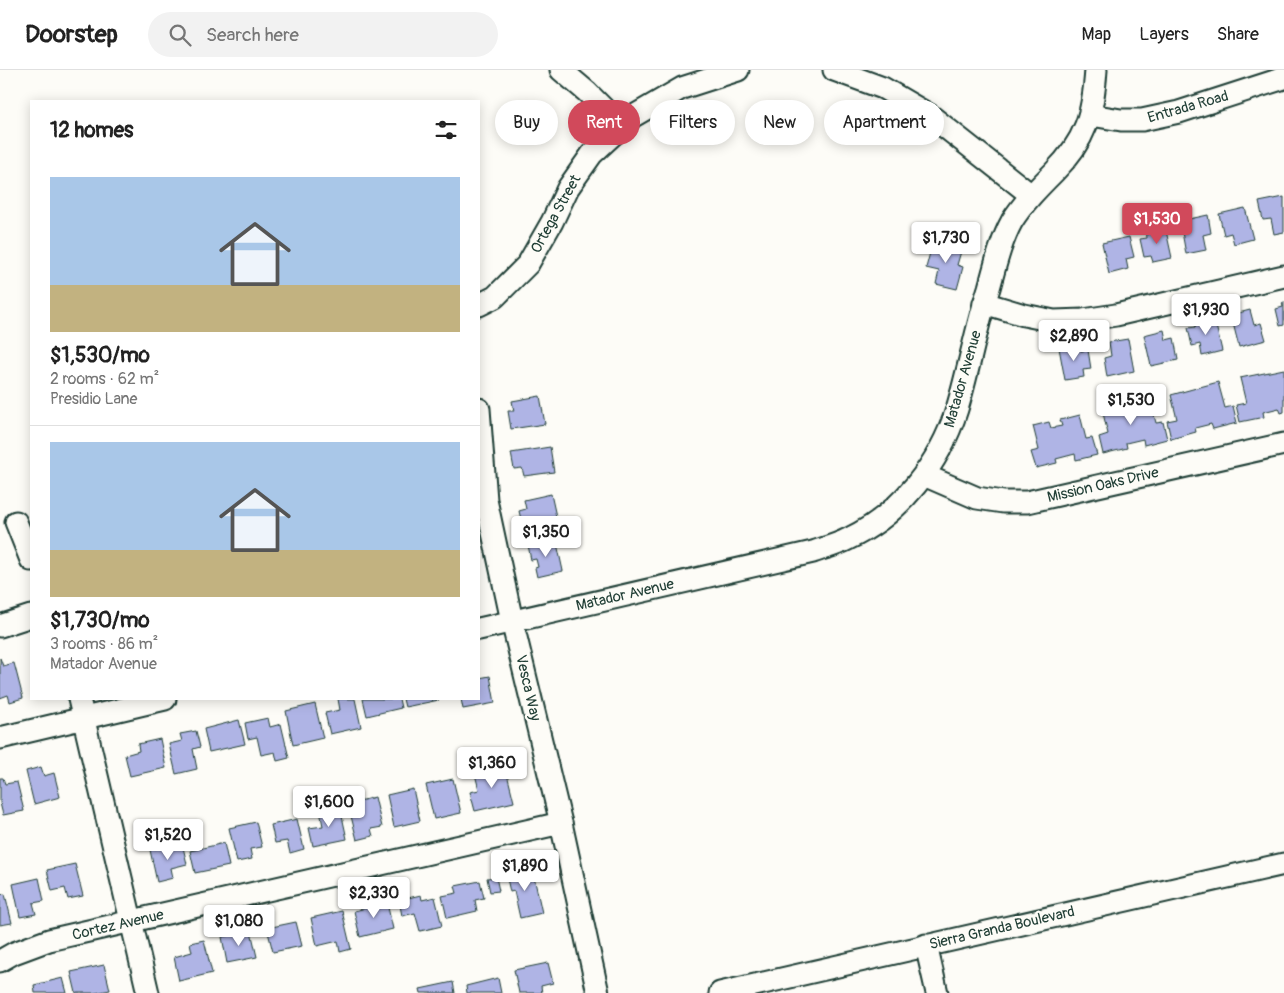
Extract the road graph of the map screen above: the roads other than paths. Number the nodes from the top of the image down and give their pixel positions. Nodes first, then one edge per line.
1 (561, 70) edge
2 (738, 70) edge
3 (834, 70) edge
4 (1096, 70) edge
5 (1284, 78) edge
6 (595, 100) edge
7 (640, 113) edge
8 (1091, 115) junction
9 (602, 145) edge
10 (1031, 195) junction
11 (1284, 276) edge
12 (984, 303) junction
13 (480, 304) edge
14 (480, 432) edge
15 (1284, 444) edge
16 (481, 455) edge
17 (924, 475) junction
18 (16, 522) dead end
19 (30, 557) edge
20 (30, 616) edge
21 (512, 621) junction
22 (0, 626) edge
23 (480, 629) edge
24 (156, 700) edge
25 (82, 708) edge
26 (0, 738) edge
27 (561, 824) junction
28 (1284, 864) edge
29 (131, 922) junction
30 (926, 945) junction
31 (0, 961) edge
32 (148, 993) edge
33 (598, 993) edge
34 (720, 993) edge
35 (936, 993) edge

1 - 6 street
2 - 7 street, Ortega Street
3 - 10 street
4 - 8 street, Matador Avenue
5 - 8 street, Entrada Road
8 - 10 street, Matador Avenue
9 - 13 street, Ortega Street
10 - 12 street, Matador Avenue
11 - 12 street
12 - 17 street, Matador Avenue
14 - 16 street, Vesca Way
15 - 17 street, Mission Oaks Drive
16 - 21 street, Vesca Way
17 - 21 street, Matador Avenue
18 - 19 street
20 - 22 street
21 - 23 street, Matador Avenue
21 - 27 street, Vesca Way
24 - 25 street
25 - 26 street
25 - 29 street
27 - 29 street, Cortez Avenue
27 - 33 street, Vesca Way
28 - 30 street, Sierra Granda Boulevard
29 - 31 street, Cortez Avenue
29 - 32 street
30 - 34 street, Sierra Granda Boulevard
30 - 35 street

